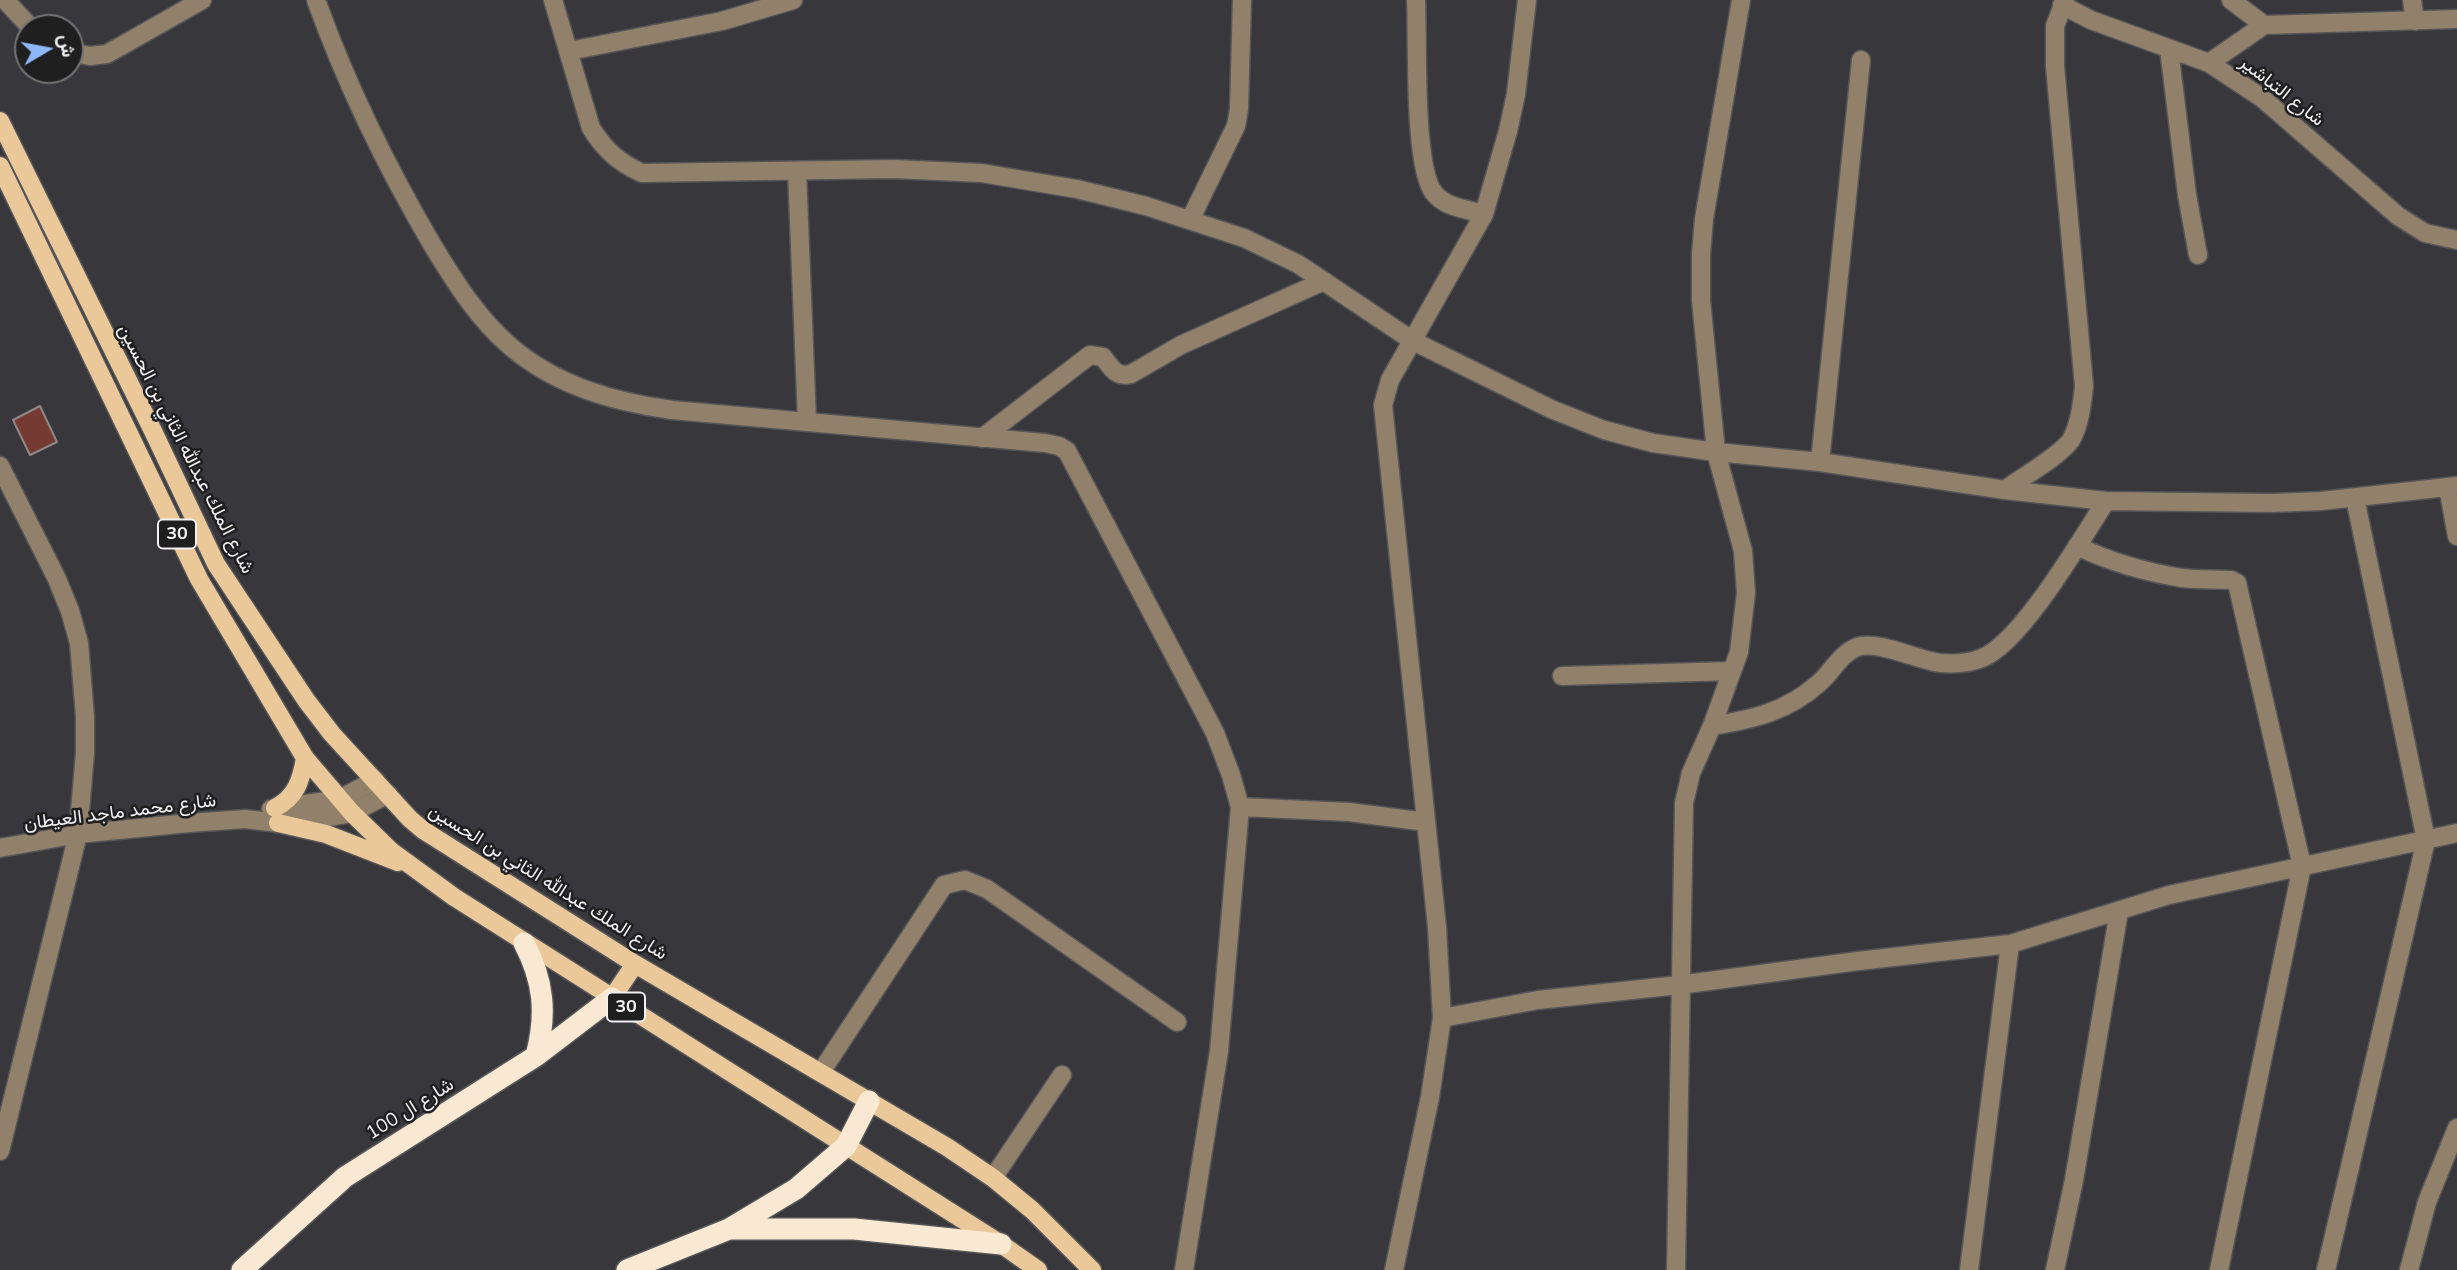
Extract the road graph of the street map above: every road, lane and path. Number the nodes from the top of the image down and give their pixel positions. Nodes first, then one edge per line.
1 (5, 0) edge
2 (202, 0) edge
3 (317, 0) edge
4 (553, 0) edge
5 (793, 0) edge
6 (1242, 0) edge
7 (1416, 0) edge
8 (1527, 0) edge
9 (1741, 0) edge
10 (2231, 0) edge
11 (2412, 0) edge
12 (2063, 3) edge
13 (18, 14) edge
14 (2457, 19) edge
15 (2414, 21) junction
16 (2264, 25) junction
17 (2169, 50) junction
18 (569, 51) junction
19 (84, 55) edge
20 (1861, 60) dead end
21 (2209, 62) junction
22 (0, 121) edge
23 (0, 166) edge
24 (797, 171) junction
25 (1484, 214) junction
26 (1190, 220) junction
27 (2457, 240) edge
28 (2198, 255) dead end
29 (1324, 281) junction
30 (1413, 341) junction
31 (807, 421) junction
32 (982, 438) junction
33 (1716, 453) junction
34 (1820, 462) junction
35 (0, 466) edge
36 (2453, 487) edge
37 (2005, 490) junction
38 (2355, 498) junction
39 (2106, 501) junction
40 (2457, 536) edge
41 (2077, 546) junction
42 (1732, 671) junction
43 (1562, 676) dead end
44 (1712, 726) junction
45 (305, 758) junction
46 (375, 780) junction
47 (388, 794) junction
48 (346, 806) junction
49 (1240, 807) junction
50 (276, 816) junction
51 (1426, 822) junction
52 (78, 834) junction
53 (2457, 834) edge
54 (2426, 840) junction
55 (0, 848) edge
56 (408, 866) junction
57 (2302, 866) junction
58 (2119, 911) junction
59 (524, 943) junction
60 (2010, 944) junction
61 (635, 964) junction
62 (1679, 985) junction
63 (612, 998) junction
64 (1442, 1018) junction
65 (1177, 1021) dead end
66 (536, 1056) junction
67 (821, 1072) junction
68 (1062, 1074) dead end
69 (869, 1101) junction
70 (2457, 1128) edge
71 (846, 1146) junction
72 (0, 1152) edge
73 (993, 1178) junction
74 (729, 1229) junction
75 (1001, 1244) junction
76 (242, 1270) edge
77 (627, 1270) edge
78 (1038, 1270) edge
79 (1092, 1270) edge
80 (1184, 1270) edge
81 (1394, 1270) edge
82 (1676, 1270) edge
83 (1969, 1270) edge
84 (2055, 1270) edge
85 (2220, 1270) edge
86 (2326, 1270) edge
87 (2409, 1270) edge

1 - 13 street
2 - 19 street
3 - 31 street
4 - 18 street
5 - 18 street
6 - 26 street
7 - 25 street
8 - 25 street
9 - 33 street
10 - 16 street
11 - 15 street
12 - 17 street, شارع التباشير
12 - 37 street
14 - 15 street
15 - 16 street
16 - 21 street
17 - 21 street, شارع التباشير
17 - 28 street
18 - 24 street
20 - 34 street
21 - 27 street, شارع التباشير
22 - 46 main road, شارع الملك عبدالله الثاني بن الحسين / 30
23 - 45 main road, 30
24 - 26 street
24 - 31 street
25 - 30 street
26 - 29 street
29 - 30 street
29 - 32 street
30 - 33 street
30 - 51 street
31 - 32 street
32 - 49 street
33 - 34 street
33 - 42 street
34 - 37 street
35 - 52 street
36 - 38 street
36 - 40 street
37 - 39 street
38 - 39 street
38 - 54 street
39 - 41 street
41 - 44 street
41 - 57 street
42 - 43 street
42 - 44 street
44 - 62 street
45 - 48 main road, 30
45 - 50 main road
46 - 47 main road, شارع الملك عبدالله الثاني بن الحسين / 30
46 - 48 street, شارع محمد ماجد العيطان
47 - 48 street, شارع محمد ماجد العيطان
47 - 61 main road, شارع الملك عبدالله الثاني بن الحسين / 30
48 - 50 street, شارع محمد ماجد العيطان
48 - 56 main road, 30
49 - 51 street
49 - 80 street
50 - 52 street, شارع محمد ماجد العيطان
50 - 56 main road
51 - 64 street
52 - 55 street, شارع محمد ماجد العيطان
52 - 72 street
53 - 54 street
54 - 57 street
54 - 86 street
56 - 59 main road, 30
57 - 58 street
57 - 85 street
58 - 60 street
58 - 84 street
59 - 63 main road, 30
59 - 66 highway
60 - 62 street
60 - 83 street
61 - 63 main road
61 - 67 main road, شارع الملك عبدالله الثاني بن الحسين / 30
62 - 64 street
62 - 82 street
63 - 66 highway, شارع ال 100
63 - 71 main road, 30
64 - 81 street
65 - 67 street
66 - 76 highway, شارع ال 100
67 - 69 main road, شارع الملك عبدالله الثاني بن الحسين / 30
68 - 73 street
69 - 71 highway
69 - 73 main road, شارع الملك عبدالله الثاني بن الحسين / 30
70 - 87 street
71 - 74 highway
71 - 75 main road, 30
73 - 79 main road, شارع الملك عبدالله الثاني بن الحسين / 30
74 - 75 highway
74 - 77 highway
75 - 78 main road, 30

